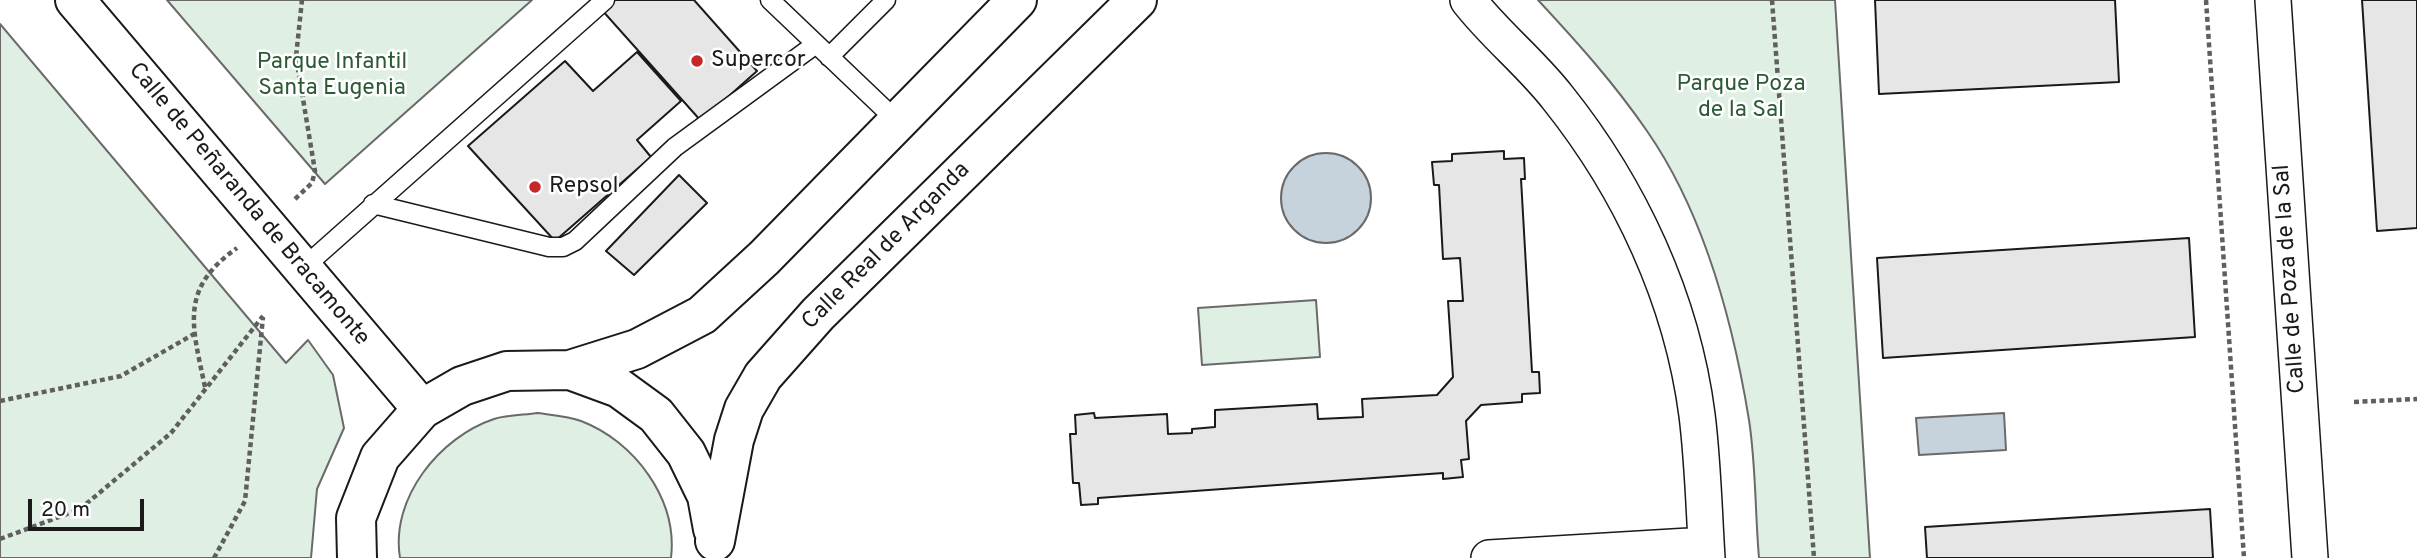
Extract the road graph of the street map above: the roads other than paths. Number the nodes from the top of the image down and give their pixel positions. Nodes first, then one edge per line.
1 (75, 0) edge
2 (605, 0) edge
3 (886, 0) edge
4 (1017, 0) edge
5 (1137, 0) edge
6 (2273, 0) edge
7 (782, 4) edge
8 (1468, 5) edge
9 (816, 44) junction
10 (830, 57) junction
11 (898, 122) junction
12 (373, 204) junction
13 (302, 269) junction
14 (570, 370) junction
15 (422, 409) junction
16 (714, 549) edge
17 (1706, 552) edge
18 (357, 558) edge
19 (1489, 558) edge
20 (2310, 558) edge

1 - 13 main road, Calle de Peñaranda de Bracamonte
2 - 12 lane
3 - 10 lane
4 - 11 main road
5 - 16 main road, Calle Real de Arganda
6 - 20 street, Calle de Poza de la Sal
7 - 9 lane
8 - 17 street
9 - 10 lane
9 - 12 lane
10 - 11 lane
11 - 14 main road
12 - 13 lane
13 - 15 main road, Calle de Peñaranda de Bracamonte
14 - 15 main road
14 - 16 main road
15 - 18 main road
17 - 19 street

